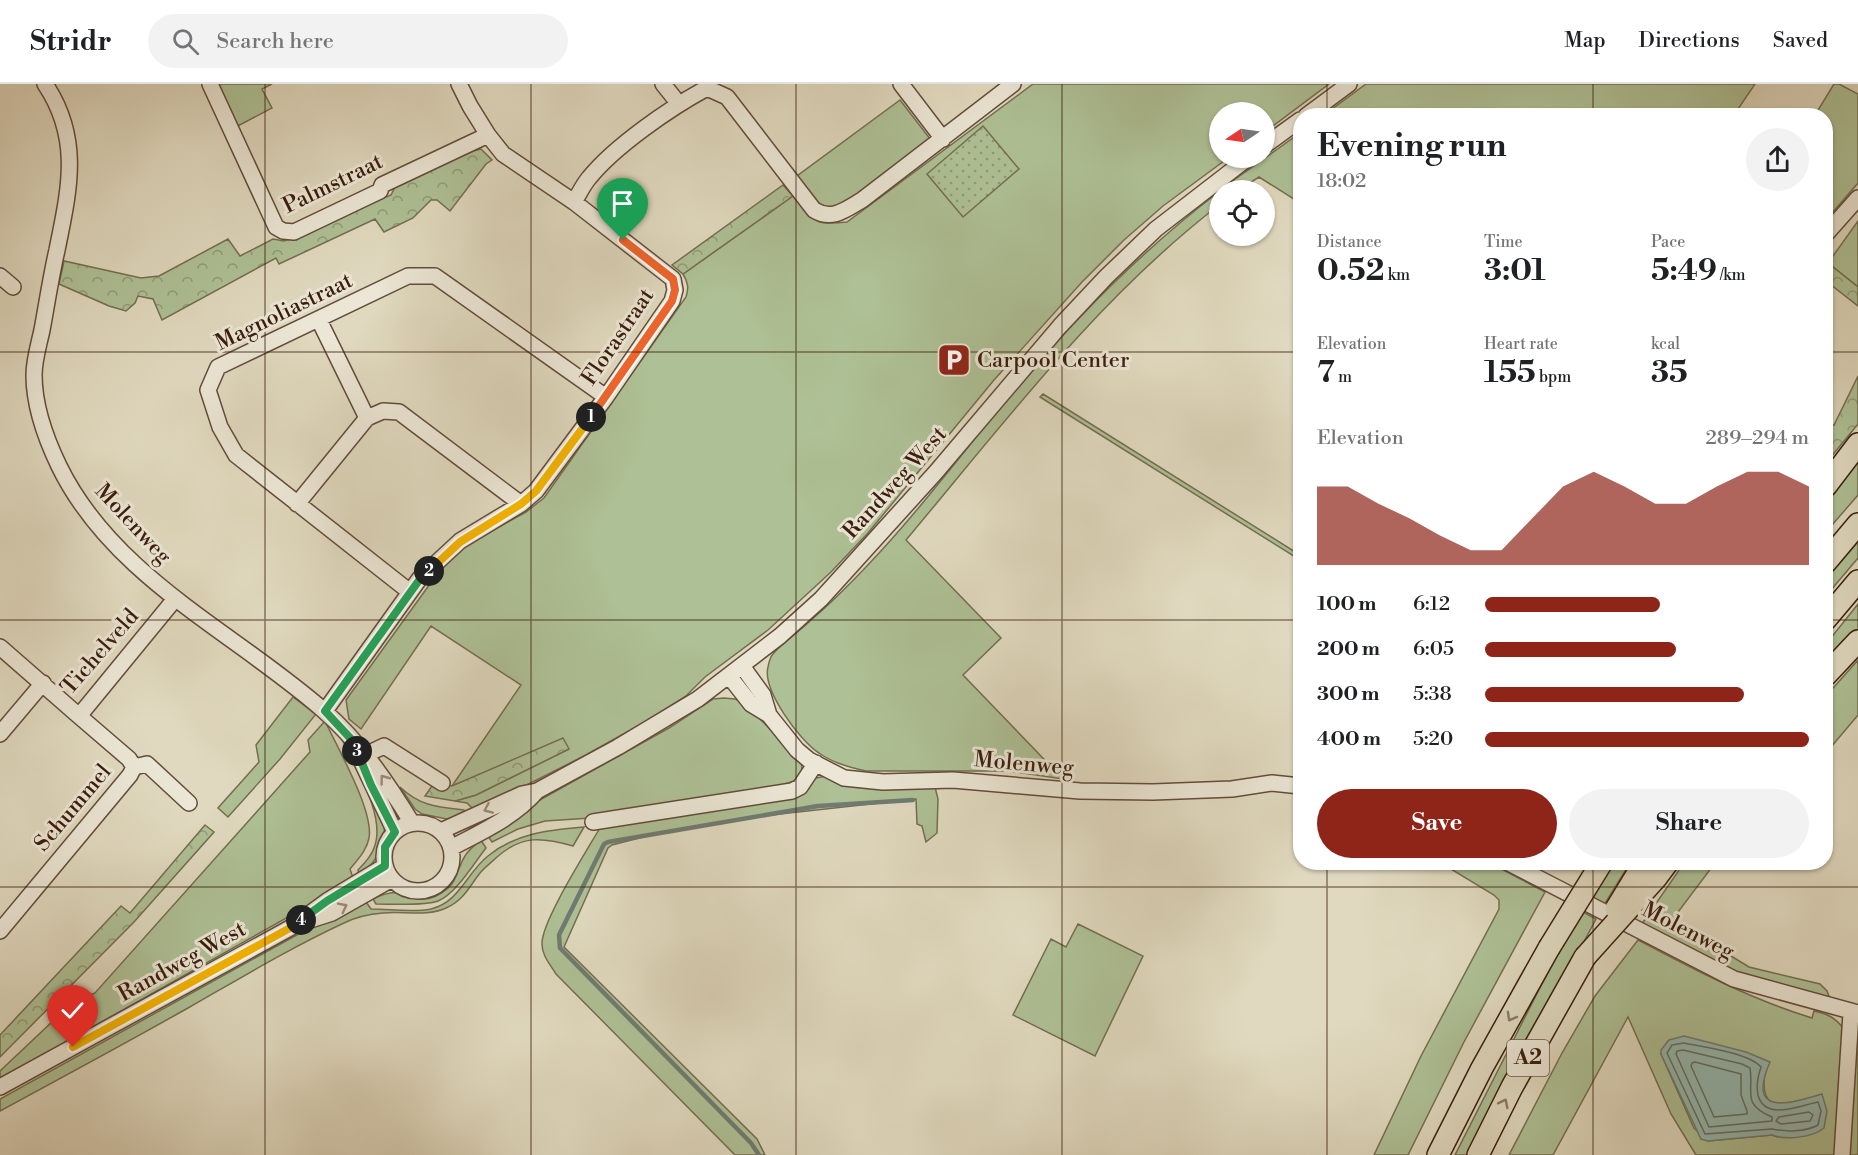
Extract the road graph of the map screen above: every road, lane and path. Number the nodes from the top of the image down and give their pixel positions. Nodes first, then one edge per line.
1 (45, 84) edge
2 (210, 84) edge
3 (459, 84) edge
4 (663, 84) edge
5 (901, 84) edge
6 (1013, 84) edge
7 (1349, 84) edge
8 (679, 104) junction
9 (1317, 108) edge
10 (1293, 125) edge
11 (488, 135) junction
12 (1275, 138) edge
13 (943, 140) junction
14 (1235, 168) edge
15 (1858, 198) edge
16 (574, 202) junction
17 (1833, 226) edge
18 (0, 276) edge
19 (14, 288) dead end
20 (319, 320) junction
21 (606, 397) junction
22 (367, 418) junction
23 (1858, 444) edge
24 (1833, 477) edge
25 (297, 504) junction
26 (521, 504) junction
27 (1858, 524) edge
28 (1833, 554) edge
29 (1858, 581) edge
30 (410, 592) junction
31 (175, 598) junction
32 (1833, 611) edge
33 (1858, 641) edge
34 (0, 647) edge
35 (742, 666) junction
36 (1833, 668) edge
37 (729, 676) junction
38 (43, 683) junction
39 (325, 711) junction
40 (769, 715) junction
41 (79, 716) junction
42 (0, 734) edge
43 (362, 756) junction
44 (816, 763) junction
45 (134, 767) junction
46 (442, 783) dead end
47 (1293, 785) edge
48 (537, 791) junction
49 (189, 803) dead end
50 (593, 822) dead end
51 (412, 823) junction
52 (441, 831) junction
53 (395, 832) junction
54 (451, 848) junction
55 (1523, 870) edge
56 (1583, 870) edge
57 (1597, 870) edge
58 (1650, 870) edge
59 (388, 873) junction
60 (0, 931) edge
61 (1549, 948) junction
62 (1854, 1013) edge
63 (0, 1088) edge
64 (1438, 1155) edge
65 (1478, 1155) edge
66 (1842, 1155) edge

1 - 31 street, Molenweg
2 - 11 street, Palmstraat
3 - 11 street, Florastraat
4 - 8 street
5 - 13 street
6 - 13 street
7 - 9 street
8 - 13 street
8 - 16 street
10 - 12 street
11 - 16 street, Florastraat
14 - 35 street, Randweg West
15 - 17 street
16 - 21 street, Florastraat
18 - 19 street
20 - 21 street, Magnoliastraat
20 - 22 street
20 - 25 street, Magnoliastraat
21 - 26 street, Florastraat
22 - 25 street
22 - 26 street
23 - 24 highway
25 - 30 street, Magnoliastraat
26 - 30 street, Florastraat
27 - 28 highway
29 - 32 highway
30 - 39 street, Florastraat
31 - 39 street, Molenweg
31 - 41 street, Tichelveld
33 - 36 highway
34 - 38 street, Tichelveld
35 - 37 street, Randweg West
35 - 40 street, Molenweg
37 - 40 street, Molenweg
37 - 48 street, Randweg West
38 - 41 street, Tichelveld
38 - 42 street
39 - 43 street, Molenweg
40 - 44 street, Molenweg
41 - 45 street, Schummel
43 - 46 street
51 -> 43 street, Molenweg
43 - 53 street, Molenweg
44 - 47 street, Molenweg
44 - 50 street
45 - 49 street, Schummel
45 - 60 street, Schummel
48 -> 52 street, Randweg West
48 - 54 street, Randweg West
51 - 52 street
51 - 53 street
52 - 54 street
53 - 59 street
54 - 59 street
55 - 62 street, Molenweg
56 - 61 highway, A2, bridge
57 - 61 highway, A2, bridge
65 -> 58 highway, A2, bridge
59 - 63 street, Randweg West
61 -> 64 highway, A2
62 - 66 street

